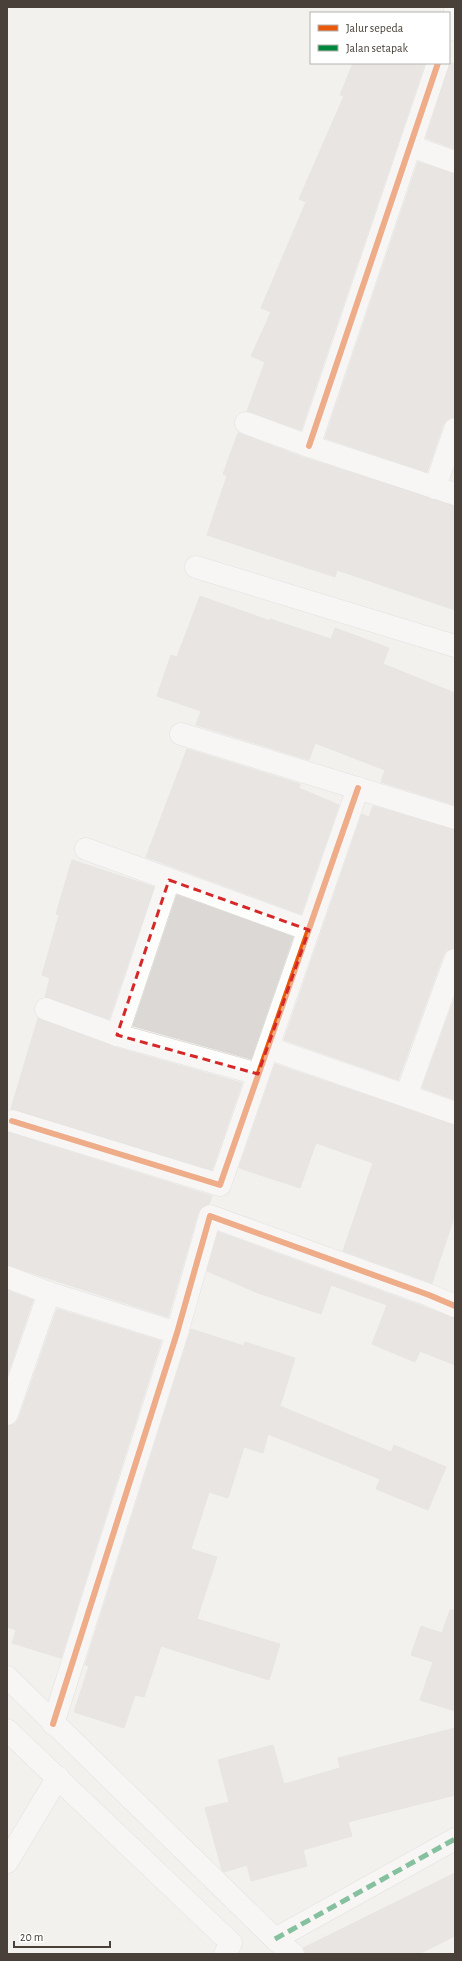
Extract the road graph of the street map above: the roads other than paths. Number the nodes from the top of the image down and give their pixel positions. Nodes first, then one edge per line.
1 (455, 11) edge
2 (450, 27) edge
3 (438, 64) edge
4 (410, 146) junction
5 (455, 162) edge
6 (246, 423) dead end
7 (455, 428) edge
8 (309, 446) junction
9 (435, 488) junction
10 (455, 494) edge
11 (196, 567) dead end
12 (455, 646) edge
13 (181, 734) dead end
14 (358, 788) junction
15 (455, 818) edge
16 (86, 849) dead end
17 (169, 880) junction
18 (309, 930) junction
19 (455, 960) edge
20 (46, 1009) dead end
21 (117, 1035) junction
22 (268, 1048) junction
23 (258, 1074) junction
24 (406, 1096) junction
25 (455, 1113) edge
26 (12, 1121) dead end
27 (7, 1277) edge
28 (49, 1293) junction
29 (455, 1306) edge
30 (177, 1333) junction
31 (7, 1414) edge
32 (7, 1677) edge
33 (53, 1724) junction
34 (7, 1730) edge
35 (58, 1777) junction
36 (455, 1839) edge
37 (7, 1862) edge
38 (275, 1939) junction
39 (225, 1954) edge
40 (293, 1954) edge

1 - 2 street
3 - 4 street
4 - 5 street
4 - 8 street
6 - 8 street
7 - 9 street
8 - 9 street
9 - 10 street
11 - 12 street
13 - 14 street
14 - 15 street
14 - 18 street
16 - 17 street
17 - 18 street
17 - 21 street
18 - 22 street
19 - 24 street
20 - 21 street
21 - 23 street
22 - 23 street
22 - 24 street
23 - 26 street
24 - 25 street
27 - 28 street
28 - 30 street
28 - 31 street
29 - 30 street
30 - 33 street
32 - 33 street
33 - 38 street
34 - 35 street
35 - 37 street
35 - 39 street
36 - 38 street
38 - 40 street

